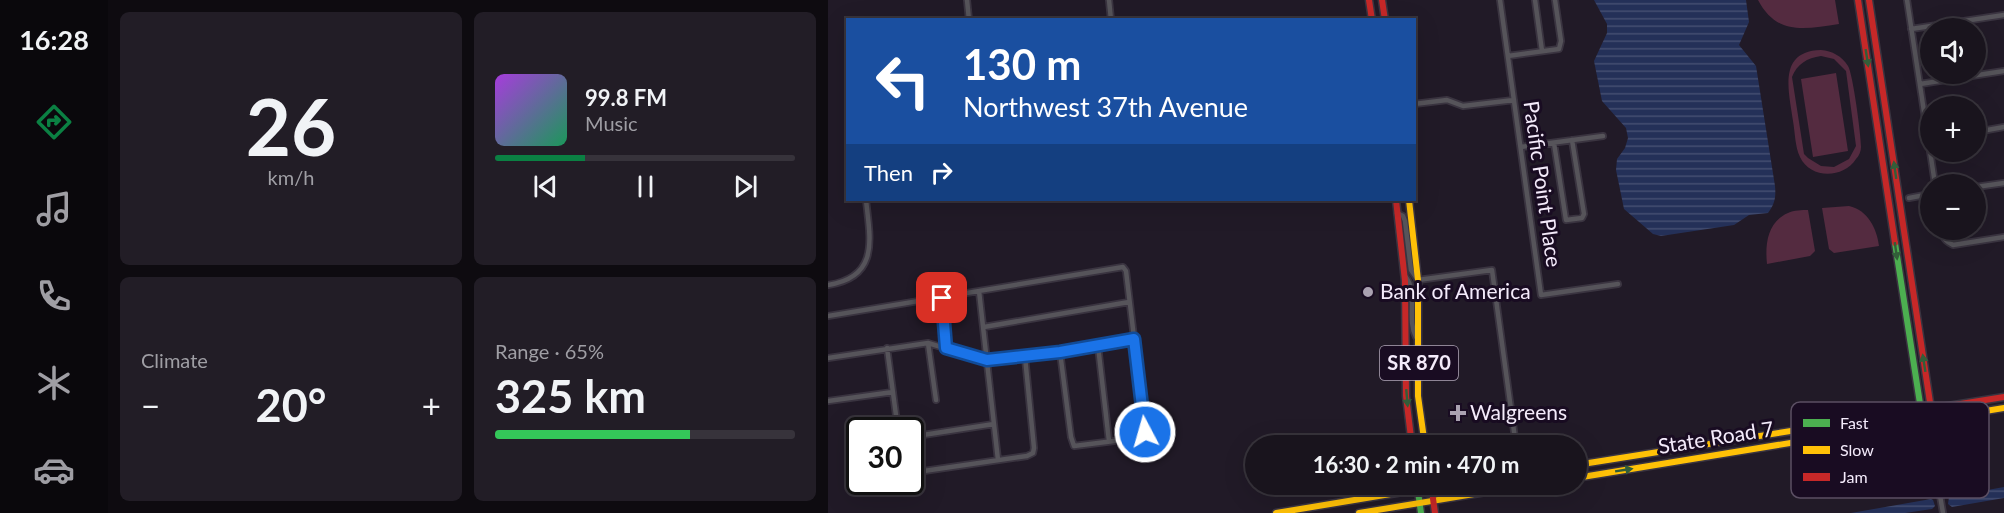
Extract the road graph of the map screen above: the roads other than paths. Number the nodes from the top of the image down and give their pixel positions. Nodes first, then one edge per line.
1 (967, 0) edge
2 (1108, 0) edge
3 (1369, 0) edge
4 (1382, 0) edge
5 (1500, 0) edge
6 (1535, 0) edge
7 (1555, 0) edge
8 (1858, 0) edge
9 (1869, 0) edge
10 (1907, 0) edge
11 (2004, 15) edge
12 (969, 18) edge
13 (1111, 18) edge
14 (1372, 18) edge
15 (1385, 18) edge
16 (1911, 29) junction
17 (1542, 51) junction
18 (1508, 56) junction
19 (2004, 71) edge
20 (1986, 74) edge
21 (1920, 84) joint
22 (1922, 96) edge
23 (1514, 99) junction
24 (1416, 104) edge
25 (2004, 127) edge
26 (1986, 130) edge
27 (1604, 136) dead end
28 (1572, 140) junction
29 (1554, 142) junction
30 (1521, 147) junction
31 (2004, 183) edge
32 (1986, 186) edge
33 (1920, 196) edge
34 (1909, 198) dead end
35 (866, 201) edge
36 (1396, 201) edge
37 (1409, 201) edge
38 (1397, 213) junction
39 (2004, 237) edge
40 (1986, 239) edge
41 (1945, 240) edge
42 (1982, 240) edge
43 (1404, 274) junction
44 (1418, 280) junction
45 (1618, 284) dead end
46 (828, 285) edge
47 (979, 291) junction
48 (942, 298) junction
49 (1129, 302) junction
50 (828, 316) edge
51 (984, 327) junction
52 (1419, 337) junction
53 (1134, 339) junction
54 (928, 343) junction
55 (1098, 346) junction
56 (887, 348) junction
57 (946, 348) junction
58 (1060, 352) junction
59 (1025, 357) junction
60 (828, 358) edge
61 (987, 360) junction
62 (893, 392) junction
63 (2004, 397) edge
64 (936, 400) dead end
65 (828, 401) edge
66 (1920, 402) edge
67 (1930, 402) edge
68 (1974, 402) edge
69 (2004, 408) edge
70 (1989, 410) edge
71 (896, 417) edge
72 (994, 424) junction
73 (1791, 431) edge
74 (924, 435) edge
75 (1411, 435) edge
76 (1423, 435) edge
77 (1514, 435) edge
78 (1109, 441) junction
79 (1791, 442) edge
80 (998, 460) junction
81 (1587, 463) edge
82 (924, 471) edge
83 (1587, 476) edge
84 (1374, 495) edge
85 (1418, 495) edge
86 (1432, 495) edge
87 (1469, 495) edge
88 (1940, 498) edge
89 (1433, 501) junction
90 (1420, 503) junction
91 (1276, 513) edge
92 (1359, 513) edge
93 (1421, 513) edge
94 (1435, 513) edge
95 (1943, 513) edge

1 - 12 street
2 - 13 street
3 - 14 main road
4 - 15 main road
5 - 18 street, Pacific Point Place
6 - 17 street
7 - 17 street
8 -> 66 main road
67 -> 9 main road
10 - 16 street
11 - 16 street
16 - 21 street
17 - 18 street
18 - 23 street, Pacific Point Place
19 - 20 street
21 - 22 street
23 - 24 street
23 - 30 street, Pacific Point Place
25 - 26 street
27 - 28 street
28 - 29 street
28 - 29 street
29 - 30 street
30 - 45 street, Pacific Point Place
31 - 32 street
33 - 34 street
35 - 46 street
36 - 38 main road, SR 870
37 - 44 main road, SR 870
38 - 43 main road, SR 870
38 - 44 street
39 - 40 street
41 - 42 street
43 - 52 street
43 -> 75 main road, SR 870
44 - 52 main road, SR 870
44 - 77 street
47 - 48 street
47 - 49 street
47 - 51 street
48 - 50 street
48 - 57 street
49 - 51 street
49 - 53 street
51 - 61 street
52 - 76 main road, SR 870
53 - 55 street
53 - 78 street
54 - 56 street
54 - 57 street
54 - 64 street
55 - 58 street
55 - 78 street
56 - 60 street
56 - 62 street
57 - 61 street
58 - 59 street
58 - 78 street
59 - 61 street
59 - 80 street
61 - 72 street
62 - 65 street
62 - 71 street
63 - 68 main road, State Road 7
69 - 70 main road, State Road 7
72 - 74 street
72 - 80 street
73 - 81 main road, State Road 7
83 -> 79 main road, State Road 7
80 - 82 street
84 - 91 main road
85 - 90 main road
86 - 89 main road
87 - 89 main road
88 - 95 street
89 - 90 main road
89 - 94 main road
90 - 92 main road
90 - 93 main road

